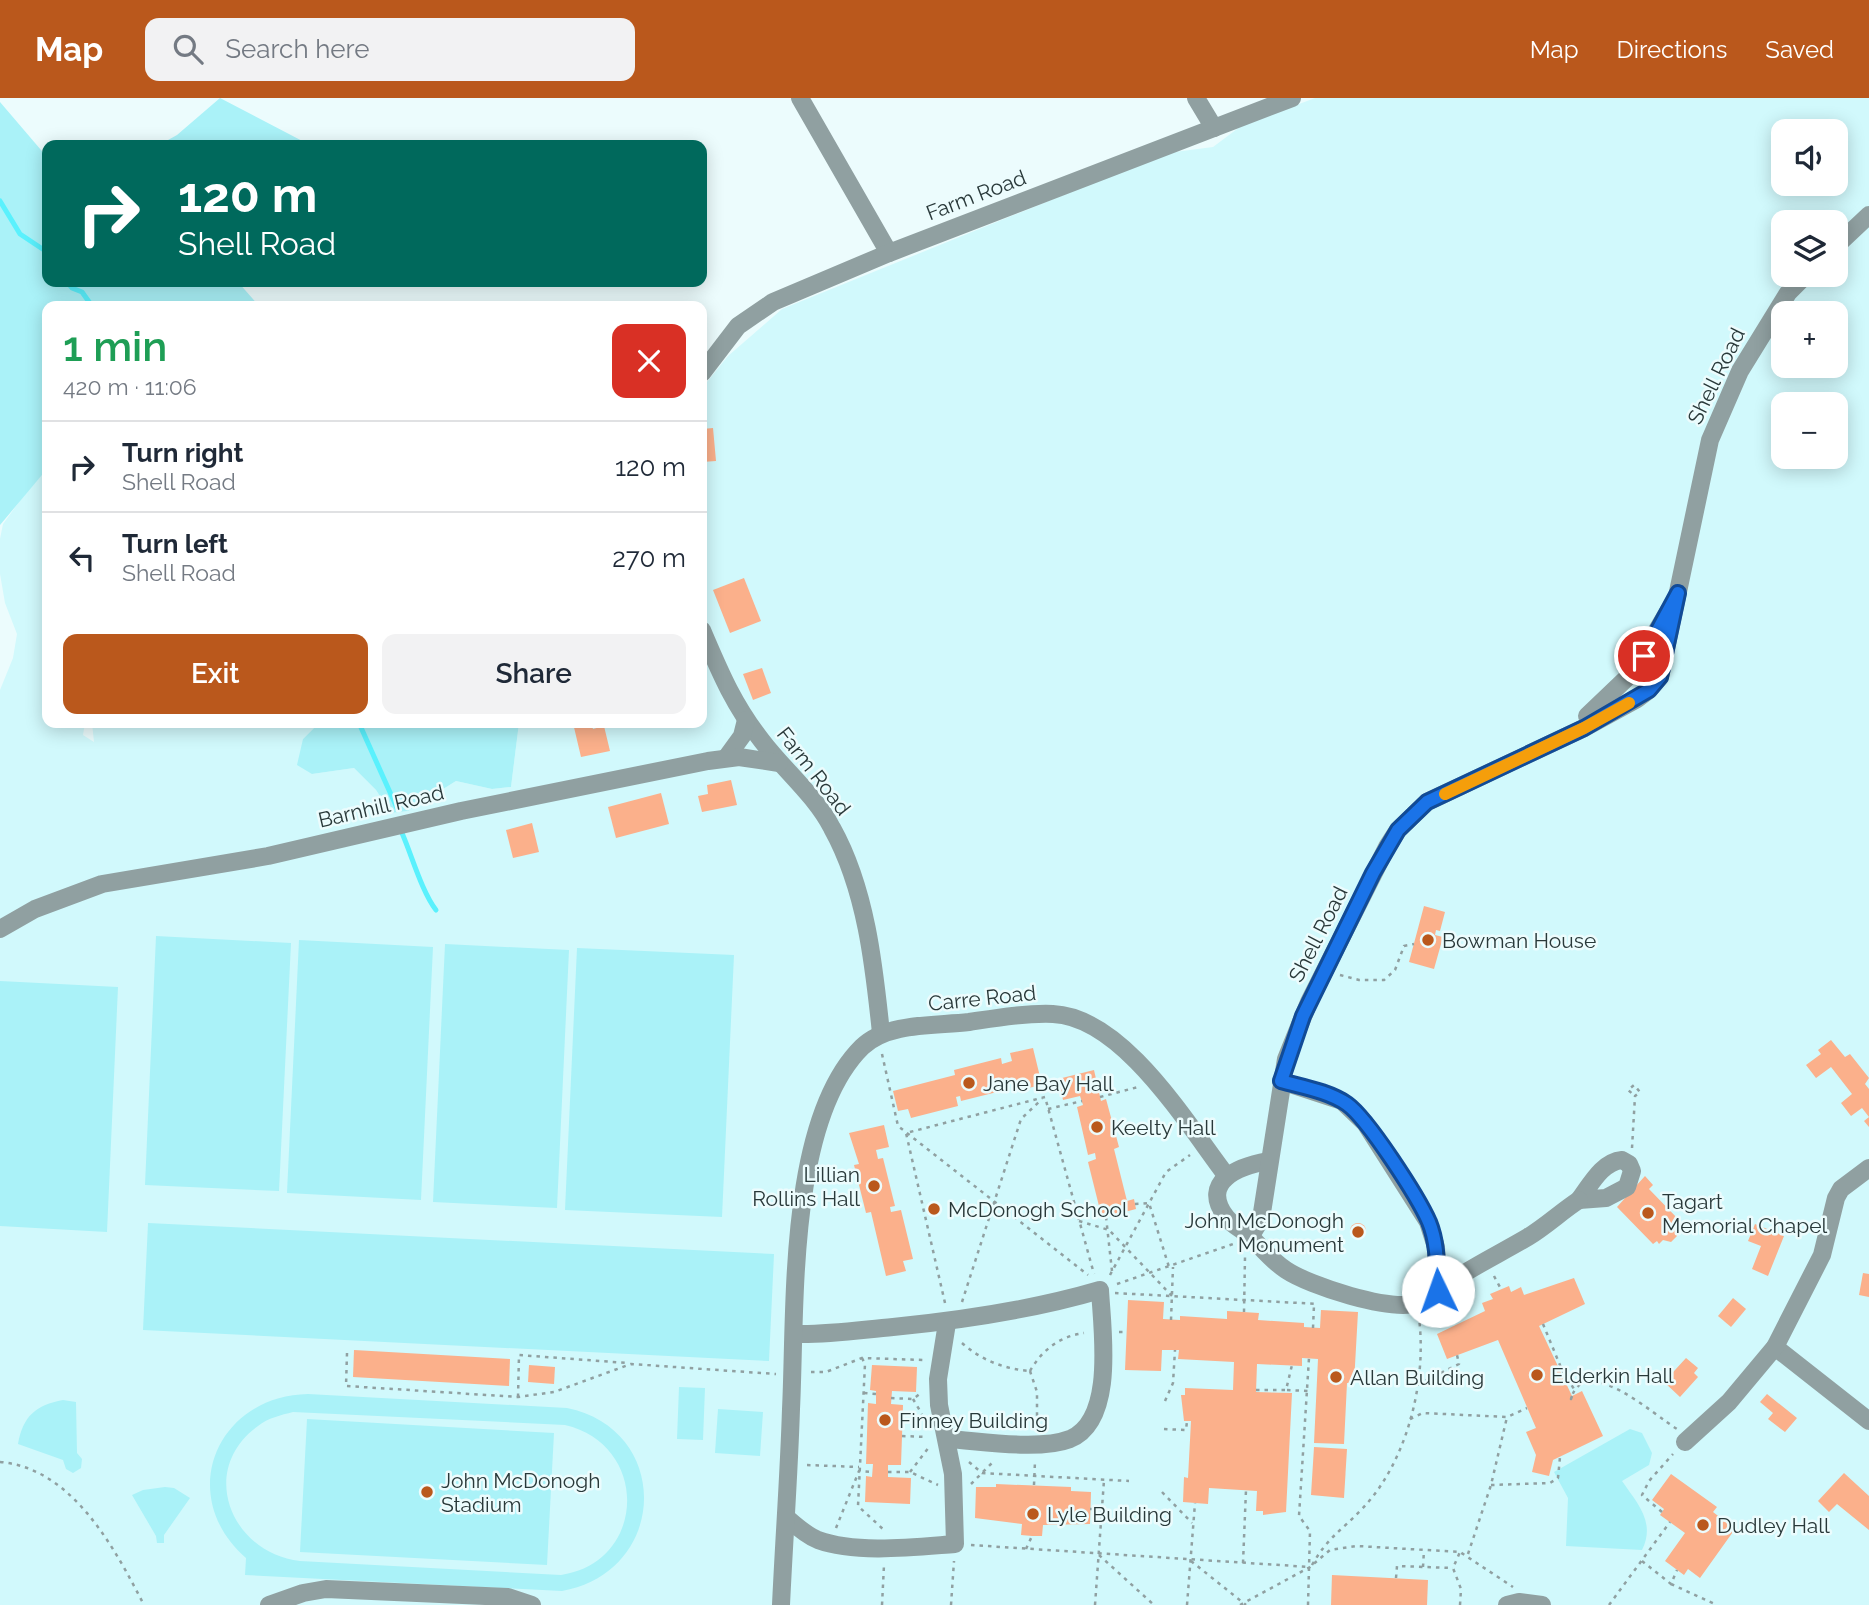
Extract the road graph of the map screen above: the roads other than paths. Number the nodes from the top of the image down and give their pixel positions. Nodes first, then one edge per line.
1 (800, 98) edge
2 (1196, 98) edge
3 (1292, 98) edge
4 (1214, 128) junction
5 (1869, 215) edge
6 (1848, 235) edge
7 (889, 253) junction
8 (1794, 287) edge
9 (707, 366) edge
10 (1678, 593) junction
11 (707, 642) edge
12 (746, 720) junction
13 (1553, 742) junction
14 (726, 758) junction
15 (779, 763) junction
16 (0, 929) edge
17 (881, 1033) junction
18 (1281, 1081) junction
19 (1268, 1161) junction
20 (1869, 1168) edge
21 (1227, 1175) junction
22 (1579, 1199) junction
23 (1250, 1237) junction
24 (1438, 1291) junction
25 (947, 1323) junction
26 (795, 1334) junction
27 (1775, 1347) junction
28 (1869, 1422) edge
29 (948, 1438) junction
30 (1688, 1439) road end
31 (787, 1518) junction
32 (1513, 1603) edge
33 (269, 1605) edge
34 (532, 1605) edge
35 (781, 1605) edge
36 (1542, 1605) edge

1 - 7 street
2 - 4 street
3 - 4 street, Farm Road
4 - 7 street, Farm Road
5 - 6 street
7 - 9 street, Farm Road
8 - 10 street, Shell Road
10 - 13 street, Shell Road
10 - 13 street, Shell Road
11 - 12 street, Farm Road
12 - 14 street
12 - 15 street, Farm Road
13 - 18 street, Shell Road
14 - 15 street, Barnhill Road
14 - 16 street, Barnhill Road
15 - 17 street, Farm Road
17 - 21 street, Carre Road
17 - 26 street
18 - 19 street, Shell Road
18 - 24 street
19 - 21 street
19 - 23 street, Shell Road
20 - 27 street
21 - 23 street
22 - 22 street
22 - 24 street
23 - 24 street
25 - 26 street
25 - 29 street
25 - 29 street
26 - 31 street
27 - 28 street
27 - 30 street
29 - 31 street
31 - 35 street
32 - 36 street
33 - 34 street

